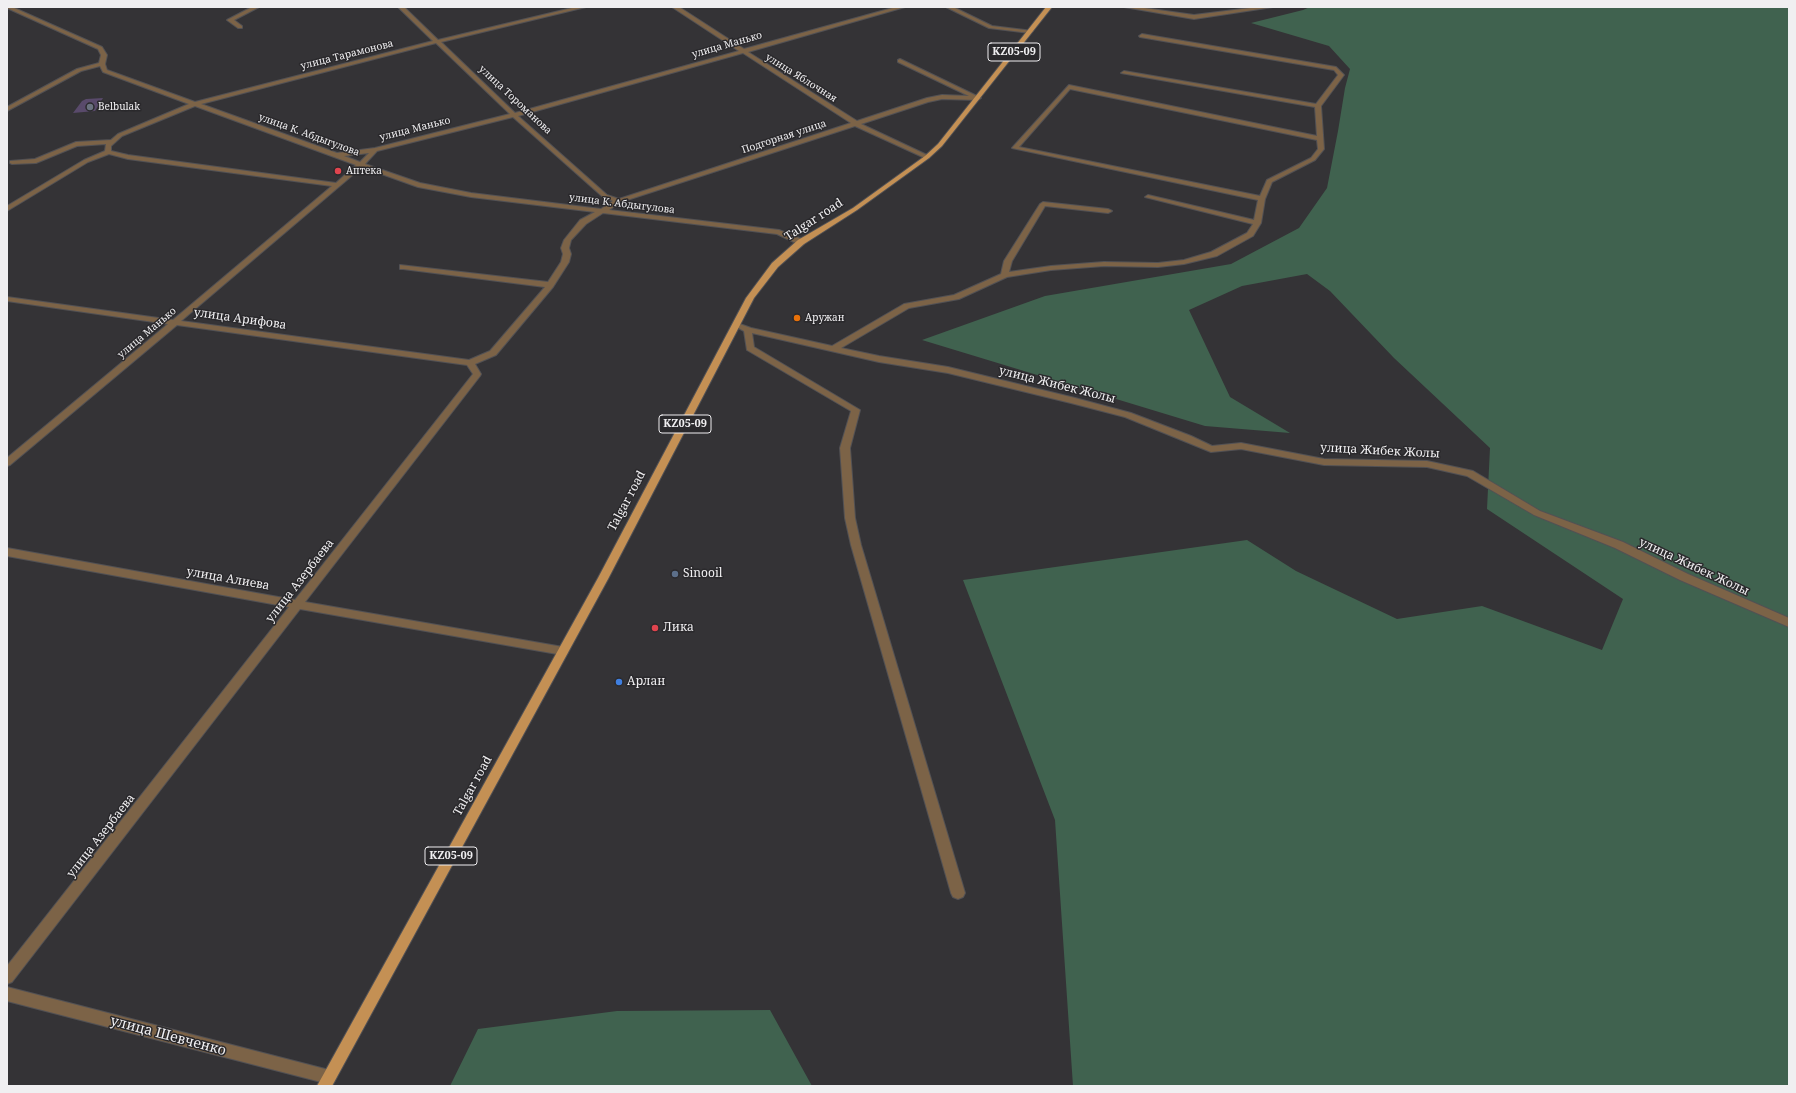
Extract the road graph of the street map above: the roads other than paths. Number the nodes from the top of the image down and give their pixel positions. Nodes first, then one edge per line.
1 (256, 7) edge
2 (401, 7) edge
3 (582, 7) edge
4 (675, 7) edge
5 (902, 7) edge
6 (949, 7) edge
7 (1049, 7) edge
8 (1127, 7) edge
9 (1270, 7) edge
10 (10, 8) edge
11 (240, 27) dead end
12 (1030, 31) junction
13 (1142, 36) dead end
14 (439, 41) junction
15 (742, 51) junction
16 (900, 61) dead end
17 (102, 64) junction
18 (1124, 73) dead end
19 (124, 78) junction
20 (112, 83) dead end
21 (978, 98) junction
22 (194, 104) junction
23 (1318, 106) junction
24 (7, 109) edge
25 (514, 115) junction
26 (857, 124) junction
27 (1321, 139) junction
28 (112, 142) junction
29 (375, 150) junction
30 (108, 152) junction
31 (335, 155) junction
32 (927, 157) junction
33 (12, 162) dead end
34 (360, 164) junction
35 (337, 185) junction
36 (1148, 197) dead end
37 (1262, 199) junction
38 (618, 201) junction
39 (7, 209) edge
40 (600, 211) junction
41 (1108, 211) dead end
42 (1258, 223) junction
43 (801, 242) junction
44 (403, 267) dead end
45 (1005, 275) junction
46 (550, 285) junction
47 (7, 298) edge
48 (176, 322) junction
49 (742, 327) junction
50 (834, 349) junction
51 (470, 363) junction
52 (7, 463) edge
53 (7, 552) edge
54 (298, 605) junction
55 (1789, 623) edge
56 (563, 651) junction
57 (958, 893) dead end
58 (7, 977) edge
59 (7, 994) edge
60 (326, 1081) edge

1 - 11 street
2 - 14 street, улица Тороманова
3 - 14 street, улица Тарамонова
4 - 15 street, улица Яблочная
5 - 15 street, улица Манько
6 - 12 street
7 - 12 main road, Talgar road / KZ05-09
8 - 9 street
10 - 17 street
12 - 21 main road, Talgar road / KZ05-09
13 - 23 street
14 - 22 street, улица Тарамонова
14 - 25 street, улица Тороманова
15 - 25 street, улица Манько
15 - 26 street, улица Яблочная
16 - 21 street
17 - 19 street, улица К. Абдыгулова
17 - 24 street
18 - 23 street
19 - 20 street
19 - 22 street, улица К. Абдыгулова
21 - 26 street, Подгорная улица
21 - 32 main road, Talgar road / KZ05-09
22 - 28 street, улица Тарамонова
22 - 31 street, улица К. Абдыгулова
23 - 27 street
25 - 29 street, улица Манько
25 - 38 street, улица Тороманова
26 - 32 street, улица Яблочная
26 - 38 street, Подгорная улица
27 - 37 street
27 - 37 street
28 - 30 street
28 - 33 street
29 - 31 street
29 - 34 street, улица Манько
30 - 35 street
30 - 39 street
31 - 34 street, улица К. Абдыгулова
32 - 43 main road, Talgar road / KZ05-09
34 - 35 street, улица Манько
34 - 40 street, улица К. Абдыгулова
35 - 48 street, улица Манько
36 - 42 street
37 - 42 street
38 - 40 street, Подгорная улица
40 - 43 street, улица К. Абдыгулова
40 - 46 street
41 - 45 street
42 - 45 street
43 - 49 main road, Talgar road / KZ05-09
44 - 46 street
45 - 50 street
46 - 51 street
47 - 48 street, улица Арифова
48 - 51 street, улица Арифова
48 - 52 street, улица Манько
49 - 50 street, улица Жибек Жолы
49 - 56 main road, Talgar road / KZ05-09
49 - 57 street
50 - 55 street, улица Жибек Жолы
51 - 54 street, улица Азербаева
53 - 54 street, улица Алиева
54 - 56 street, улица Алиева
54 - 58 street, улица Азербаева
56 - 60 main road, Talgar road / KZ05-09
59 - 60 street, улица Шевченко

